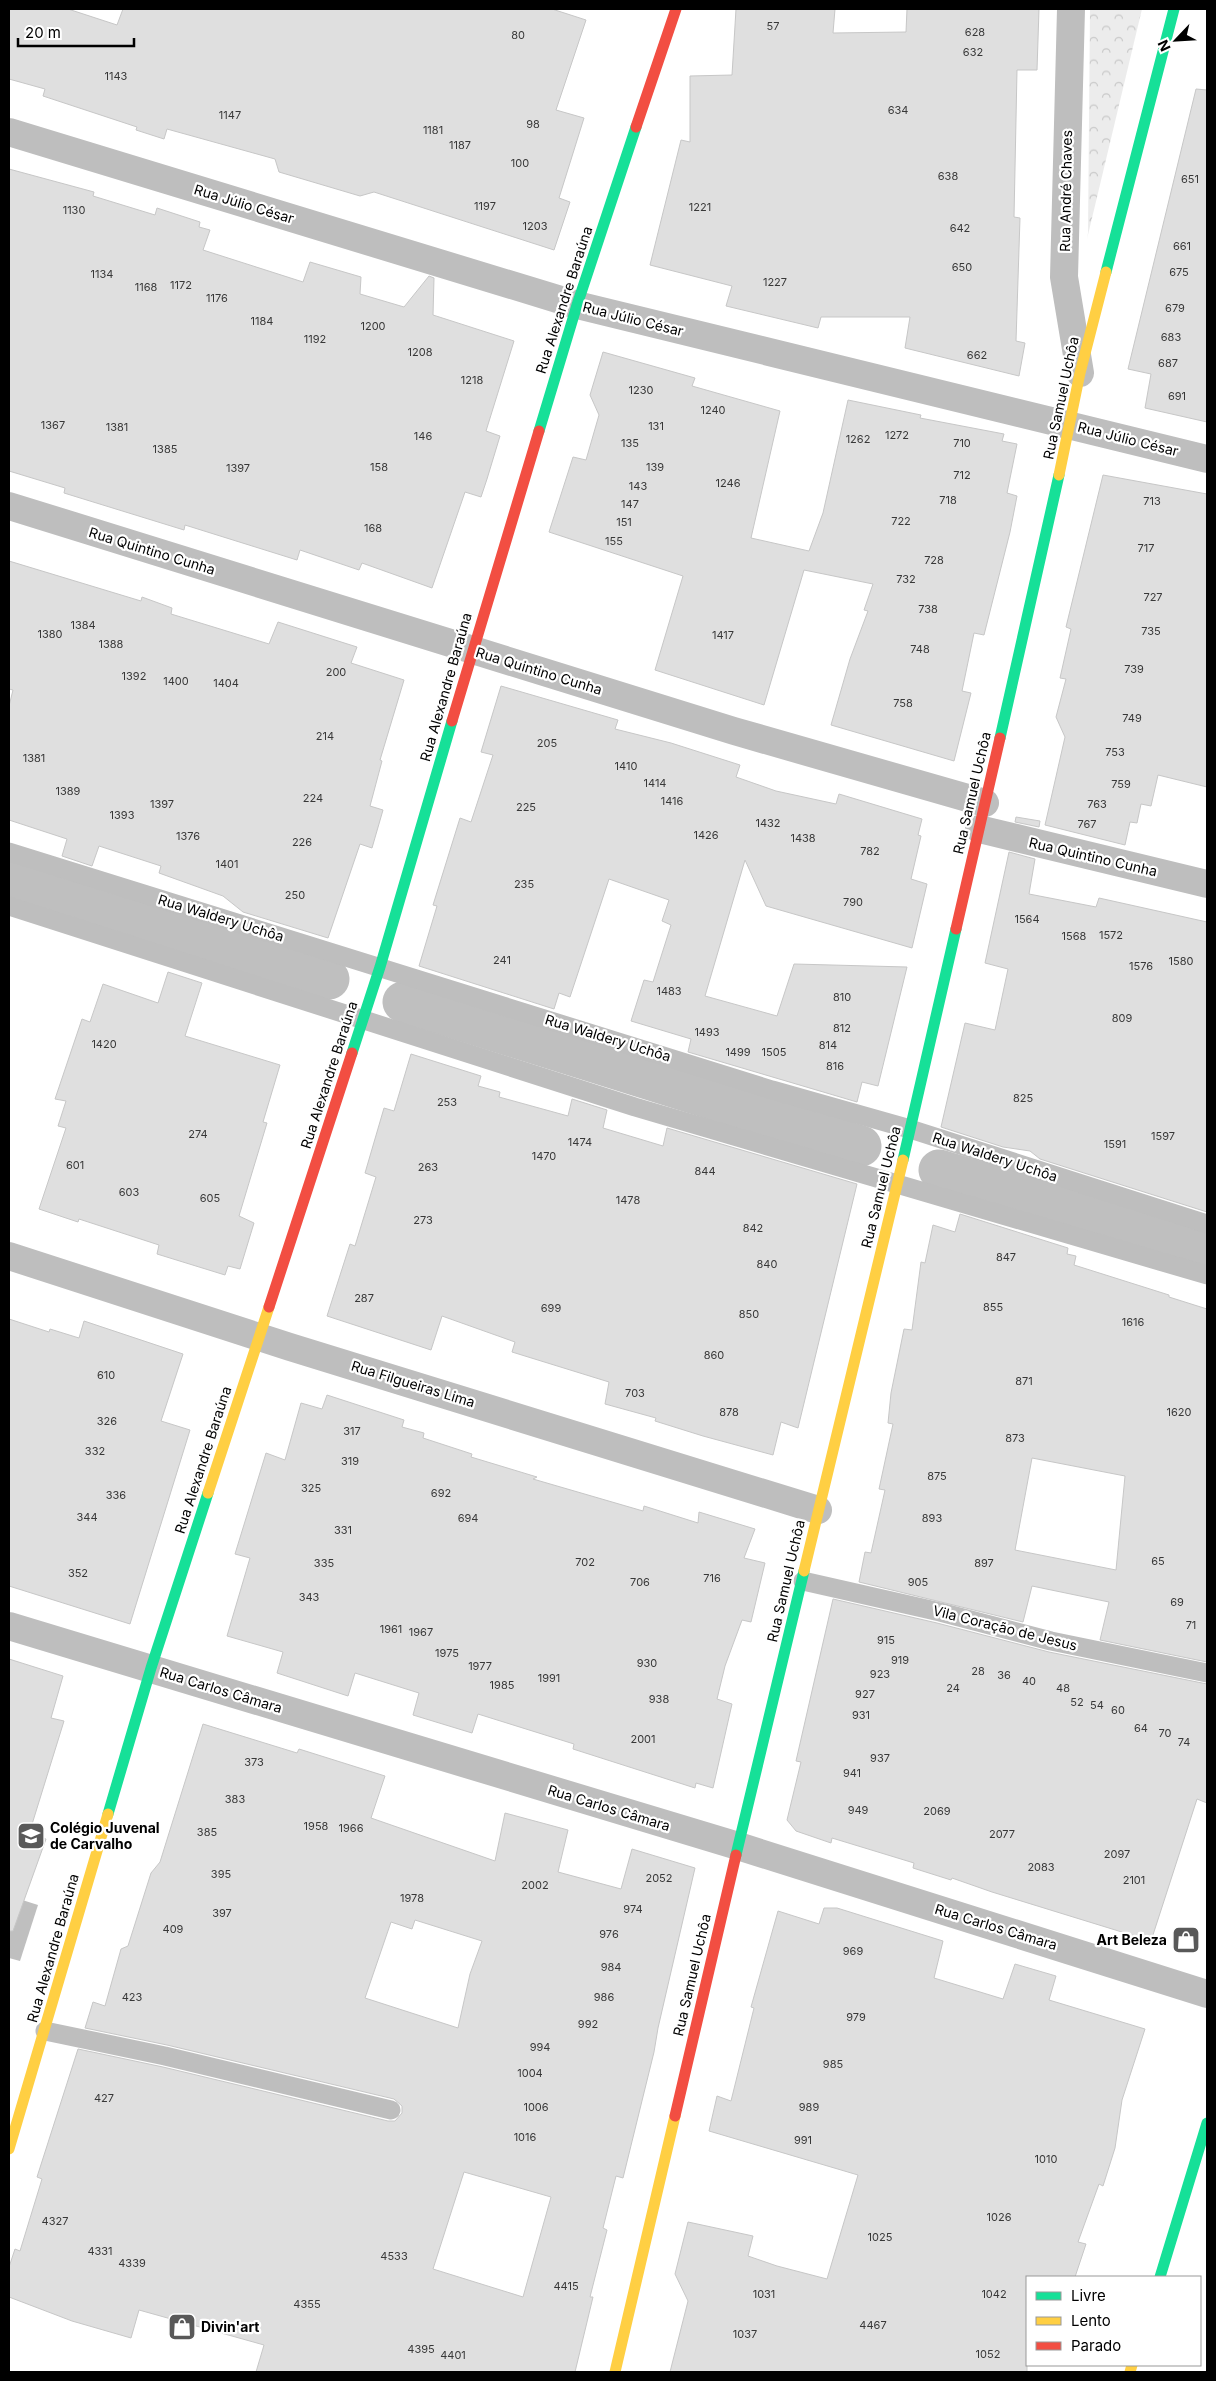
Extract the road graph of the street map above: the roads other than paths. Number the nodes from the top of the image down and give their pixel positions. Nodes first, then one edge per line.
1 (676, 9) edge
2 (1071, 9) edge
3 (1174, 9) edge
4 (9, 132) edge
5 (577, 305) junction
6 (1080, 373) junction
7 (1071, 424) junction
8 (1207, 459) edge
9 (9, 506) edge
10 (472, 651) junction
11 (985, 803) junction
12 (979, 829) junction
13 (9, 852) edge
14 (1207, 884) edge
15 (9, 906) edge
16 (379, 968) junction
17 (363, 1018) junction
18 (910, 1130) junction
19 (897, 1181) junction
20 (1207, 1224) edge
21 (9, 1256) edge
22 (1207, 1275) edge
23 (259, 1337) junction
24 (818, 1510) junction
25 (802, 1581) junction
26 (9, 1626) edge
27 (151, 1668) junction
28 (1207, 1673) edge
29 (738, 1846) junction
30 (1207, 1994) edge
31 (45, 2031) junction
32 (391, 2110) dead end
33 (1207, 2123) edge
34 (9, 2149) edge
35 (1160, 2276) edge
36 (614, 2372) edge

1 - 5 street, Rua Alexandre Baraúna
2 - 6 street, Rua André Chaves
3 - 6 street, Rua Samuel Uchôa
4 - 5 street, Rua Júlio César
5 - 7 street, Rua Júlio César
5 - 10 street, Rua Alexandre Baraúna
6 - 7 street, Rua Samuel Uchôa
7 - 8 street, Rua Júlio César
7 - 11 street, Rua Samuel Uchôa
9 - 10 street, Rua Quintino Cunha
10 - 11 street, Rua Quintino Cunha
10 - 16 street, Rua Alexandre Baraúna
11 - 12 street, Rua Samuel Uchôa
12 - 14 street, Rua Quintino Cunha
12 - 18 street, Rua Samuel Uchôa
13 - 16 lane, Rua Waldery Uchôa
15 - 17 lane
16 - 17 street, Rua Alexandre Baraúna
16 - 18 lane, Rua Waldery Uchôa
17 - 19 lane
17 - 23 street, Rua Alexandre Baraúna
18 - 19 street, Rua Samuel Uchôa
18 - 20 lane, Rua Waldery Uchôa
19 - 22 lane
19 - 24 street, Rua Samuel Uchôa
21 - 23 street, Rua Filgueiras Lima
23 - 24 street, Rua Filgueiras Lima
23 - 27 street, Rua Alexandre Baraúna
24 - 25 street, Rua Samuel Uchôa
25 - 28 lane, Vila Coração de Jesus
25 - 29 street, Rua Samuel Uchôa
26 - 27 street, Rua Carlos Câmara
27 - 29 street, Rua Carlos Câmara
27 - 31 street, Rua Alexandre Baraúna
29 - 30 street, Rua Carlos Câmara
29 - 36 street, Rua Samuel Uchôa
31 - 32 lane
31 - 34 street, Rua Alexandre Baraúna
33 - 35 street

